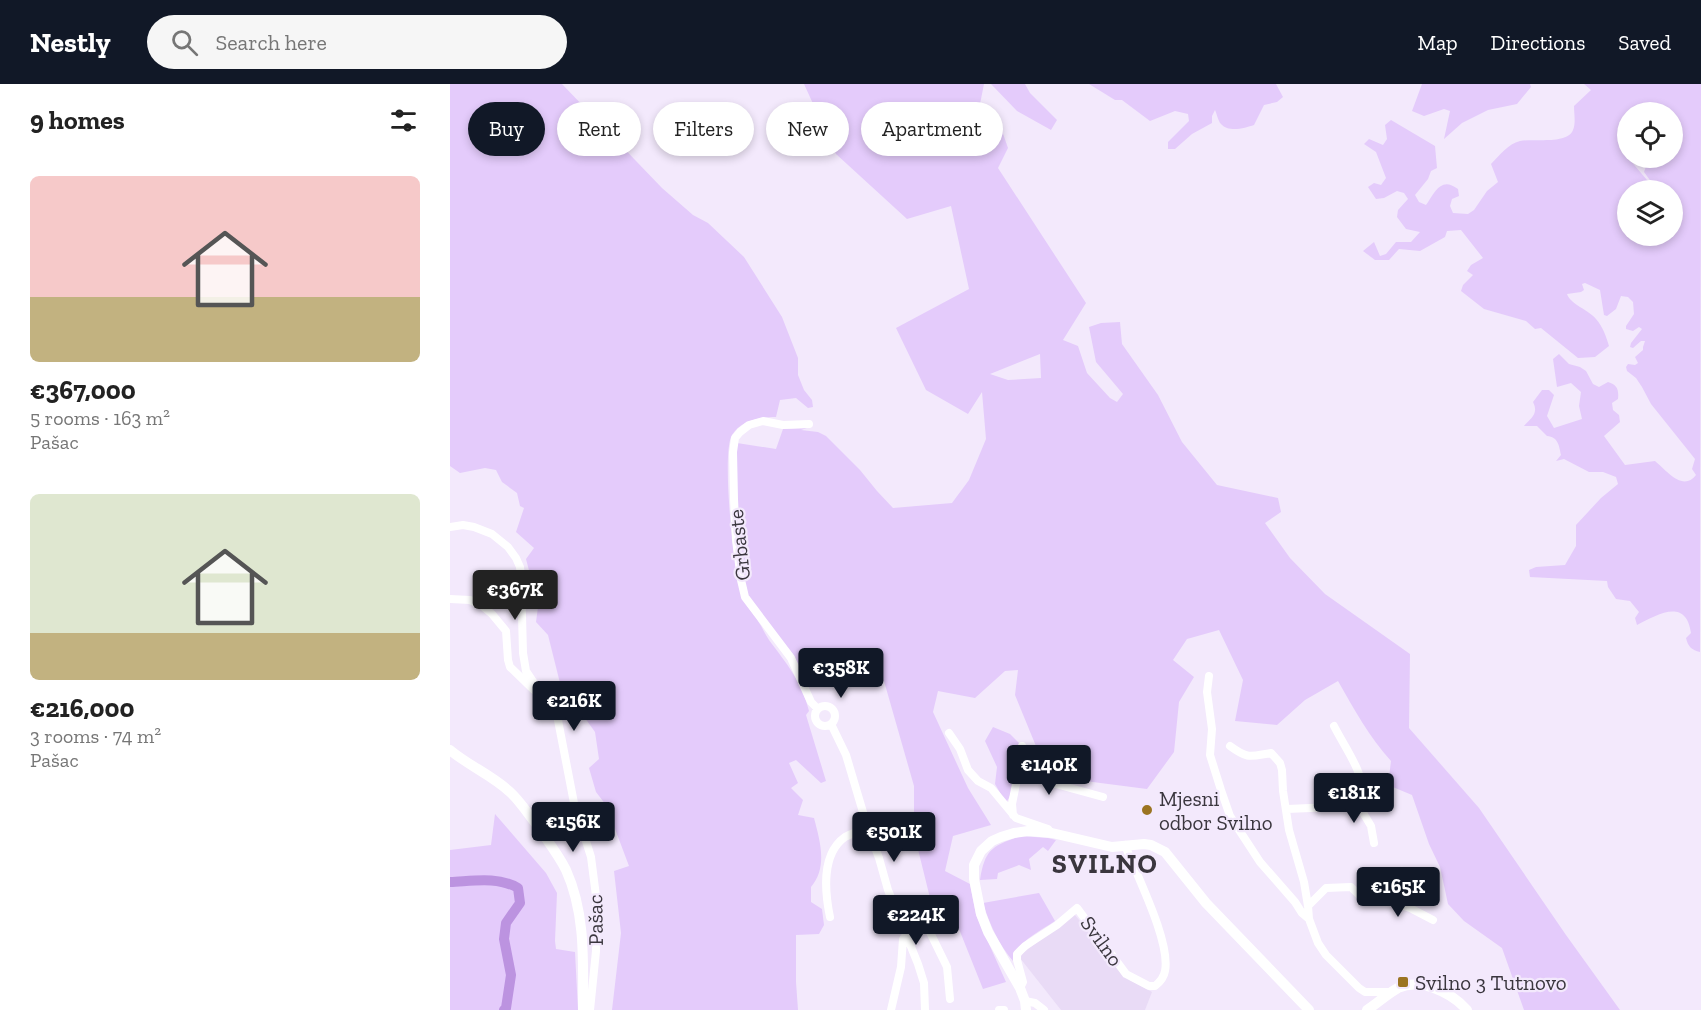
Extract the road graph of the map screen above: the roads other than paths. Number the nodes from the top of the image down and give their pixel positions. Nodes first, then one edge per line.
1 (809, 424) dead end
2 (452, 529) edge
3 (450, 599) edge
4 (1209, 676) dead end
5 (542, 694) junction
6 (818, 709) junction
7 (831, 724) junction
8 (1334, 726) dead end
9 (949, 733) dead end
10 (1022, 746) dead end
11 (1230, 746) dead end
12 (450, 750) edge
13 (1021, 759) junction
14 (1103, 796) dead end
15 (1356, 801) junction
16 (1287, 809) junction
17 (1013, 815) junction
18 (868, 829) junction
19 (1052, 833) junction
20 (1374, 843) dead end
21 (1125, 845) junction
22 (1417, 882) dead end
23 (1381, 891) junction
24 (1308, 906) junction
25 (830, 917) dead end
26 (1309, 918) junction
27 (1433, 920) dead end
28 (905, 935) junction
29 (1020, 988) junction
30 (1392, 992) junction
31 (950, 999) dead end
32 (1026, 1006) edge
33 (583, 1010) edge
34 (590, 1010) edge
35 (891, 1010) edge
36 (925, 1010) edge
37 (999, 1010) edge
38 (1004, 1010) edge
39 (1044, 1010) edge
40 (1309, 1010) edge
41 (1367, 1010) edge
42 (1467, 1010) edge

1 - 6 street, Grbaste
2 - 5 street, Pašac
3 - 5 street, Pašac
4 - 26 street
5 - 34 street, Pašac
6 - 7 street, Grbaste
6 - 7 street, Grbaste
7 - 18 street, Grbaste
8 - 15 street
9 - 17 street, Svilno
10 - 13 street
11 - 16 street
12 - 33 main road
13 - 14 street
13 - 17 street
15 - 16 street
15 - 20 street
16 - 24 street
17 - 19 street, Svilno
18 - 25 street
18 - 28 street, Grbaste
19 - 21 main road, Svilno
19 - 29 main road, Svilno
21 - 29 street, Svilno
21 - 40 main road, Svilno
22 - 23 street
23 - 24 street
23 - 27 street
24 - 26 street
26 - 30 street
28 - 31 street
28 - 35 street, Grbaste
28 - 36 street, Grbaste
29 - 32 main road, Svilno
30 - 41 main road
30 - 42 main road
32 - 39 street, Svilno
37 - 38 street

